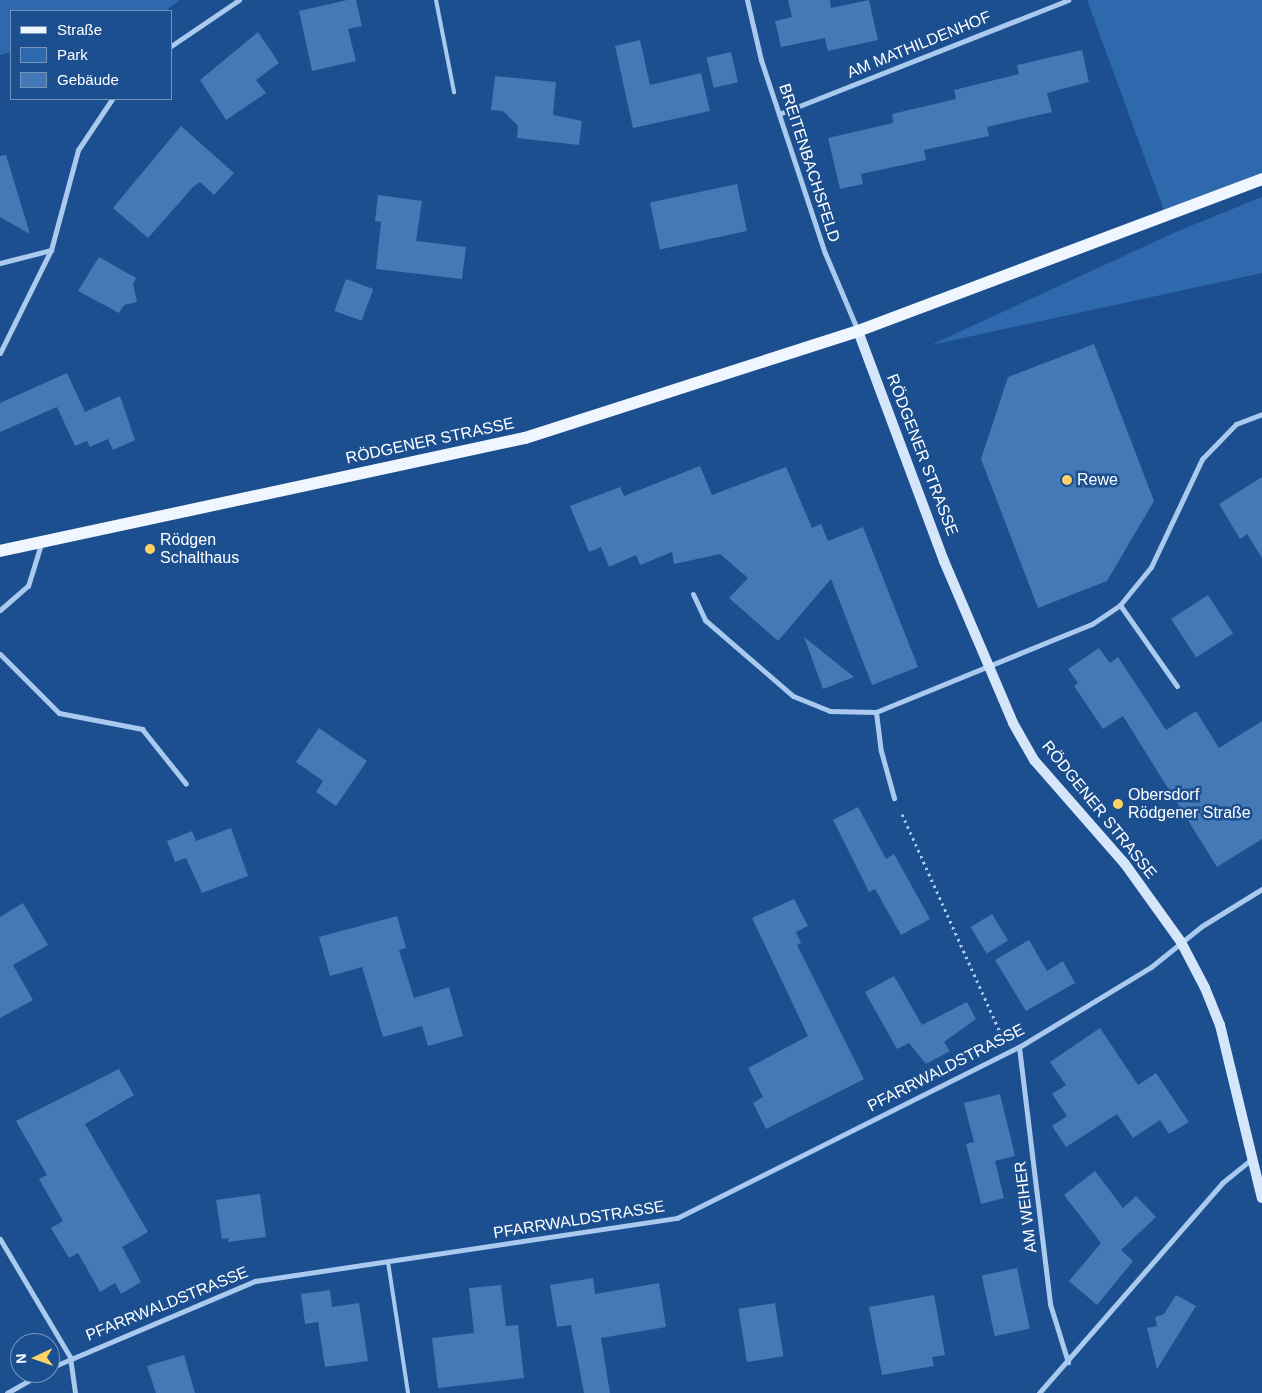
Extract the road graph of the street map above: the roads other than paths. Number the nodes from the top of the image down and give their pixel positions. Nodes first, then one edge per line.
1 (238, 0) edge
2 (436, 0) edge
3 (747, 0) edge
4 (1068, 0) edge
5 (172, 45) edge
6 (454, 92) dead end
7 (111, 100) edge
8 (779, 114) junction
9 (1262, 179) edge
10 (51, 250) junction
11 (0, 263) edge
12 (858, 331) junction
13 (0, 353) edge
14 (1262, 414) edge
15 (41, 543) junction
16 (0, 551) edge
17 (693, 594) dead end
18 (1120, 605) junction
19 (0, 610) edge
20 (0, 654) edge
21 (985, 664) junction
22 (1177, 686) dead end
23 (876, 712) junction
24 (186, 784) dead end
25 (894, 798) road end
26 (1262, 889) edge
27 (1181, 942) junction
28 (1019, 1047) junction
29 (1253, 1158) junction
30 (1262, 1198) edge
31 (0, 1239) edge
32 (388, 1262) junction
33 (70, 1357) junction
34 (60, 1362) edge
35 (1068, 1362) junction
36 (24, 1383) edge
37 (7, 1393) edge
38 (75, 1393) edge
39 (408, 1393) edge
40 (1039, 1393) edge

1 - 5 street
2 - 6 lane
3 - 8 street, BREITENBACHSFELD
4 - 8 street, AM MATHILDENHOF
7 - 10 street
8 - 12 street, BREITENBACHSFELD
9 - 12 main road, RÖDGENER STRASSE
10 - 11 street
10 - 13 street
12 - 15 main road, RÖDGENER STRASSE
12 - 21 main road, RÖDGENER STRASSE
14 - 18 street
15 - 16 main road, RÖDGENER STRASSE
15 - 19 street
17 - 23 street
18 - 21 street
18 - 22 street
20 - 24 street
21 - 23 street
21 - 27 main road, RÖDGENER STRASSE
23 - 25 street
26 - 27 street, PFARRWALDSTRASSE
27 - 28 street, PFARRWALDSTRASSE
27 - 29 main road, RÖDGENER STRASSE
28 - 32 street, PFARRWALDSTRASSE
28 - 35 street, AM WEIHER
29 - 30 main road, RÖDGENER STRASSE
29 - 35 street
31 - 33 street
32 - 33 street, PFARRWALDSTRASSE
32 - 39 lane
33 - 34 street, PFARRWALDSTRASSE
33 - 38 street
35 - 40 street
36 - 37 street

